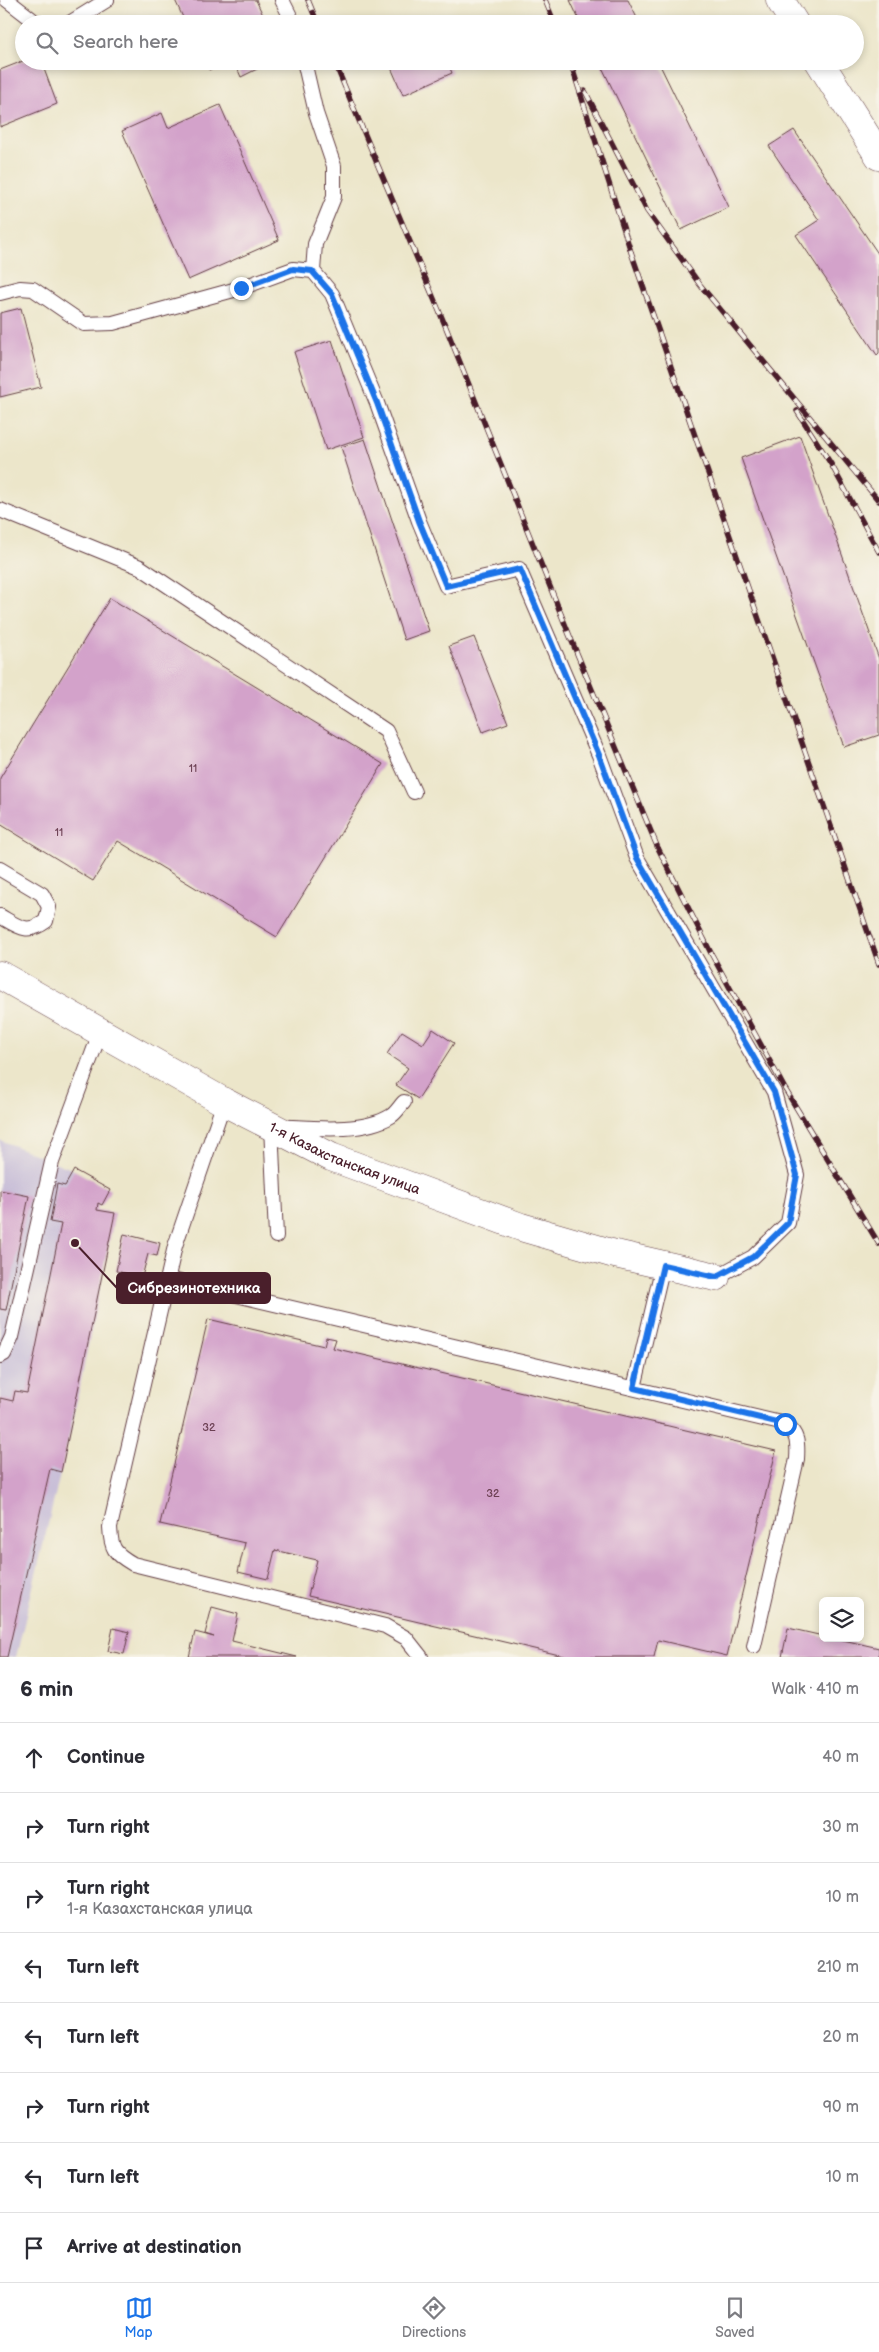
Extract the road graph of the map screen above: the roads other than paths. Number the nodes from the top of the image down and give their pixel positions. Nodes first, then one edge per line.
1 (7, 0) edge
2 (107, 0) edge
3 (282, 0) edge
4 (780, 0) edge
5 (26, 15) edge
6 (83, 15) edge
7 (290, 15) edge
8 (789, 15) edge
9 (306, 70) edge
10 (825, 70) edge
11 (879, 156) edge
12 (312, 271) junction
13 (0, 293) edge
14 (0, 510) edge
15 (414, 792) dead end
16 (0, 869) edge
17 (0, 916) edge
18 (0, 975) edge
19 (100, 1033) junction
20 (224, 1102) junction
21 (404, 1102) dead end
22 (271, 1126) junction
23 (276, 1236) dead end
24 (663, 1265) junction
25 (716, 1277) joint
26 (168, 1279) junction
27 (0, 1356) edge
28 (634, 1388) junction
29 (754, 1646) dead end
30 (420, 1657) edge

1 - 5 lane
2 - 6 lane
3 - 7 lane
4 - 8 street
9 - 12 lane
10 - 11 street
12 - 13 lane
12 - 25 lane
14 - 15 lane
16 - 17 lane
18 - 19 street, 1-я Казахстанская улица
19 - 20 street, 1-я Казахстанская улица
19 - 27 lane
20 - 22 street, 1-я Казахстанская улица
20 - 26 lane
21 - 22 lane
22 - 23 lane
22 - 24 street, 1-я Казахстанская улица
24 - 25 street, 1-я Казахстанская улица
24 - 28 lane
26 - 28 lane
26 - 30 lane
28 - 29 lane

